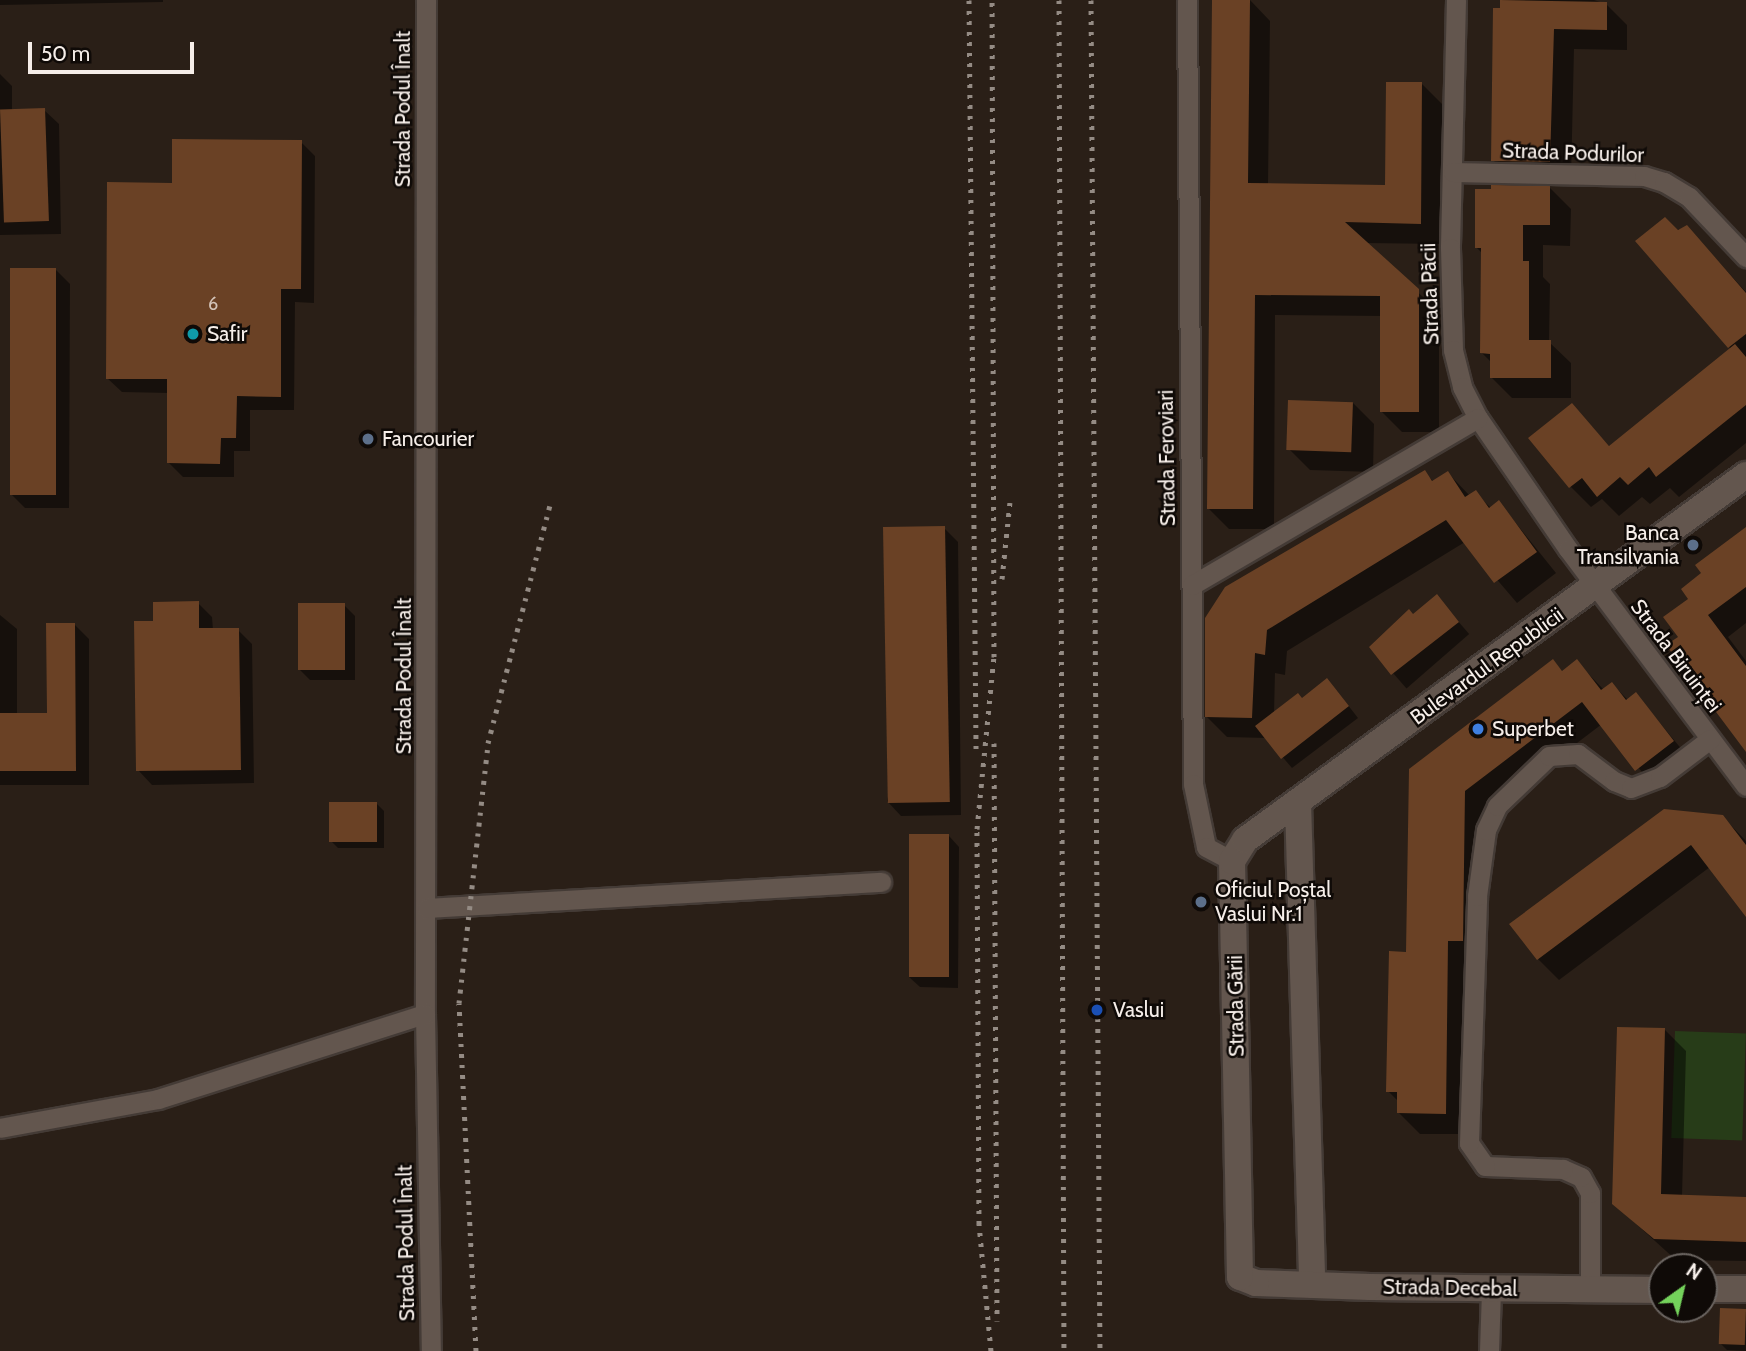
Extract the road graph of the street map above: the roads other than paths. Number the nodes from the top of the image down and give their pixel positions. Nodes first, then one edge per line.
1 (426, 0) edge
2 (1186, 0) edge
3 (1456, 0) edge
4 (1452, 172) junction
5 (1746, 257) edge
6 (1478, 418) junction
7 (1746, 475) edge
8 (1192, 585) junction
9 (1596, 587) junction
10 (1710, 739) junction
11 (1746, 786) edge
12 (1298, 803) junction
13 (1232, 861) junction
14 (881, 882) dead end
15 (427, 908) junction
16 (425, 1014) junction
17 (0, 1128) edge
18 (1240, 1277) joint
19 (1312, 1286) junction
20 (1590, 1289) junction
21 (1718, 1289) edge
22 (1746, 1289) edge
23 (1491, 1290) junction
24 (1648, 1290) edge
25 (431, 1351) edge
26 (1489, 1351) edge

1 - 15 street, Strada Podul Înalt
2 - 8 street, Strada Feroviari
3 - 4 street, Strada Păcii
4 - 5 street, Strada Podurilor
4 - 6 street, Strada Păcii
6 - 8 street
6 - 9 street, Strada Păcii
7 - 9 street, Bulevardul Republicii
8 - 13 street
9 - 10 street, Strada Biruinței
9 - 12 street, Bulevardul Republicii
10 - 11 street, Strada Biruinței
10 - 20 street
12 - 13 street, Bulevardul Republicii
12 - 19 street
13 - 18 street, Strada Gării
14 - 15 street
15 - 16 street, Strada Podul Înalt
16 - 17 street
16 - 25 street, Strada Podul Înalt
18 - 19 street, Strada Decebal
19 - 23 street, Strada Decebal
20 - 23 street, Strada Decebal
20 - 24 street, Strada Decebal
21 - 22 street
23 - 26 street

